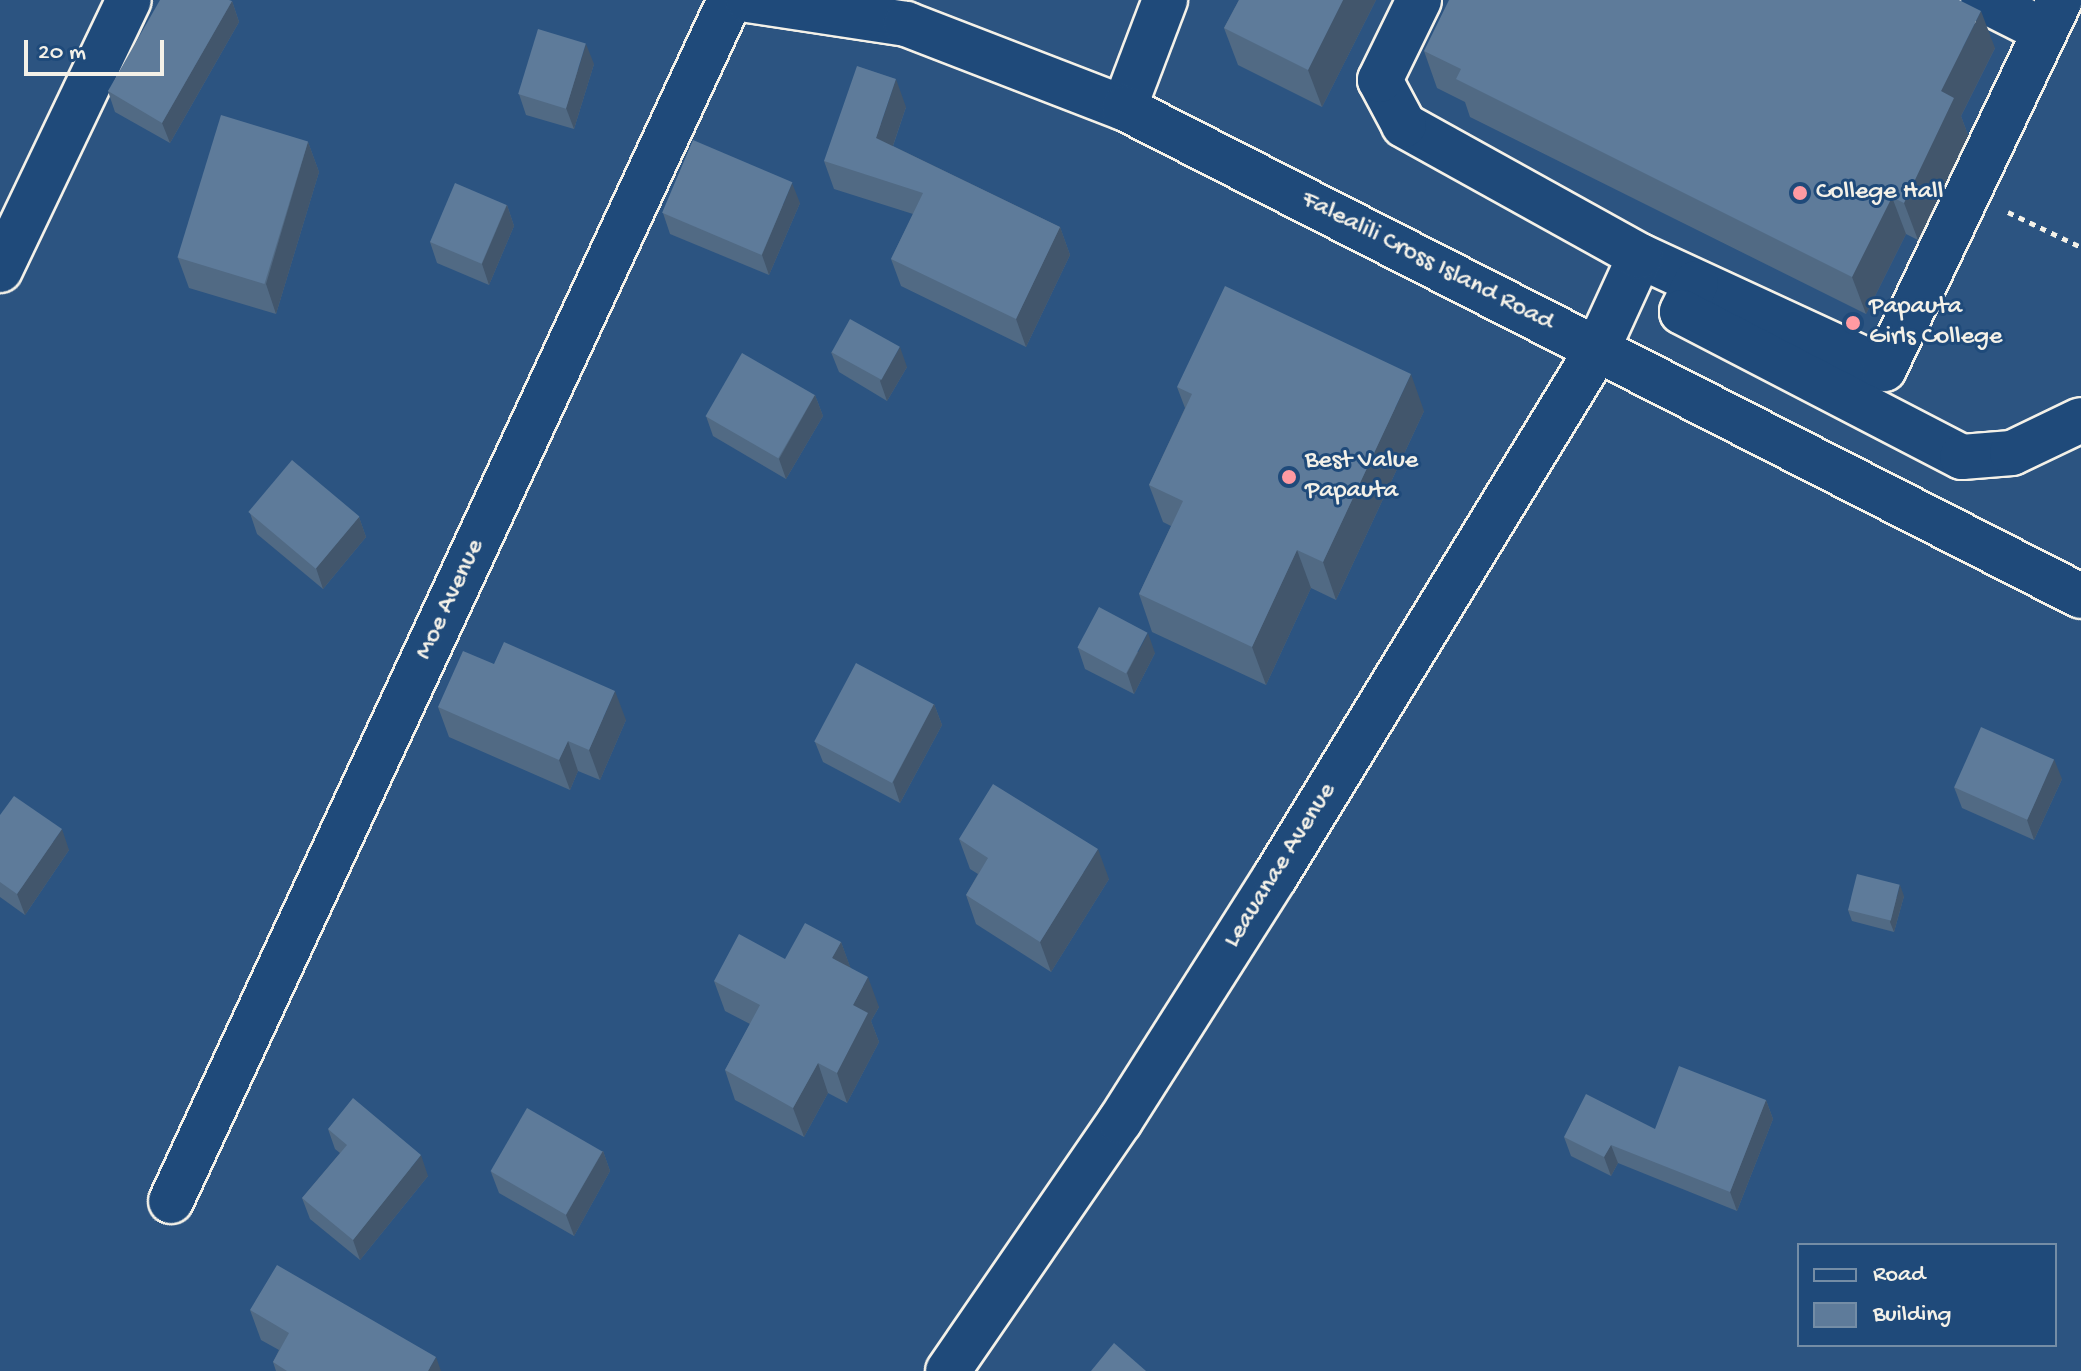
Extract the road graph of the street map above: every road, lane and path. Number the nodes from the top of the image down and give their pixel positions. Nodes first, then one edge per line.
1 (129, 0) edge
2 (730, 0) edge
3 (748, 0) edge
4 (1165, 0) edge
5 (1419, 0) edge
6 (1983, 0) edge
7 (2052, 16) edge
8 (1124, 108) junction
9 (1968, 193) junction
10 (2081, 247) edge
11 (1640, 256) junction
12 (0, 270) edge
13 (1696, 283) junction
14 (1597, 350) junction
15 (2081, 420) edge
16 (2081, 596) edge
17 (171, 1201) dead end
18 (948, 1371) edge

1 - 12 street
2 - 17 street, Moe Avenue
3 - 8 street, Falealili Cross Island Road
4 - 8 street
5 - 11 street
6 - 7 street
7 - 9 street
8 - 14 street, Falealili Cross Island Road
9 - 10 path
9 - 13 street
11 - 13 street
11 - 14 street, Leauanae Avenue
13 - 15 street
14 - 16 street, Falealili Cross Island Road
14 - 18 street, Leauanae Avenue

